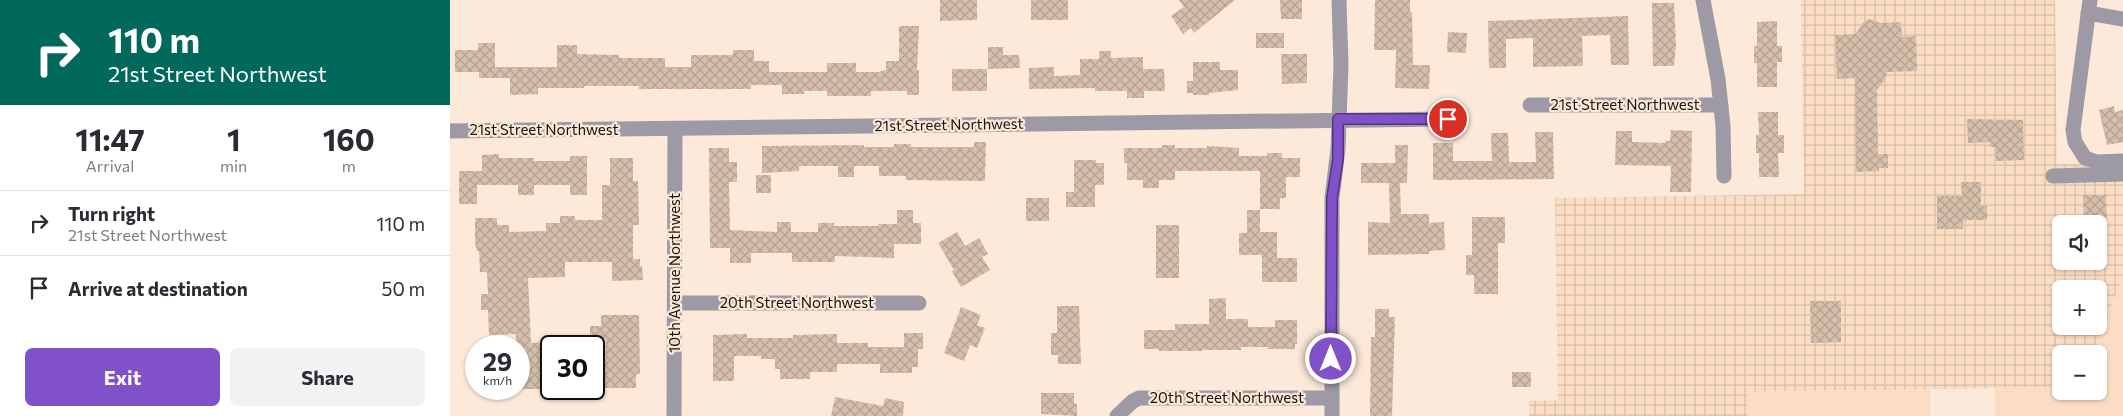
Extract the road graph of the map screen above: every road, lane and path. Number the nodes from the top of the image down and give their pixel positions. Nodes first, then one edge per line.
1 (1340, 0) edge
2 (1703, 0) edge
3 (2089, 6) edge
4 (2123, 19) edge
5 (1530, 105) dead end
6 (1721, 105) junction
7 (1338, 119) junction
8 (1448, 119) dead end
9 (675, 129) junction
10 (450, 131) edge
11 (2123, 161) edge
12 (2123, 174) edge
13 (1724, 176) dead end
14 (2052, 176) dead end
15 (674, 303) junction
16 (919, 303) dead end
17 (1332, 398) junction
18 (1121, 411) edge
19 (674, 416) edge
20 (1332, 416) edge

1 - 7 street
2 - 6 street
3 - 4 street
3 - 11 street
5 - 6 street, 21st Street Northwest
6 - 13 street
7 - 8 street, 21st Street Northwest
7 - 9 street, 21st Street Northwest
7 - 17 street
9 - 10 street, 21st Street Northwest
9 - 15 street, 10th Avenue Northwest
12 - 14 street
15 - 16 street, 20th Street Northwest
15 - 19 street, 10th Avenue Northwest
17 - 18 street, 20th Street Northwest
17 - 20 street

